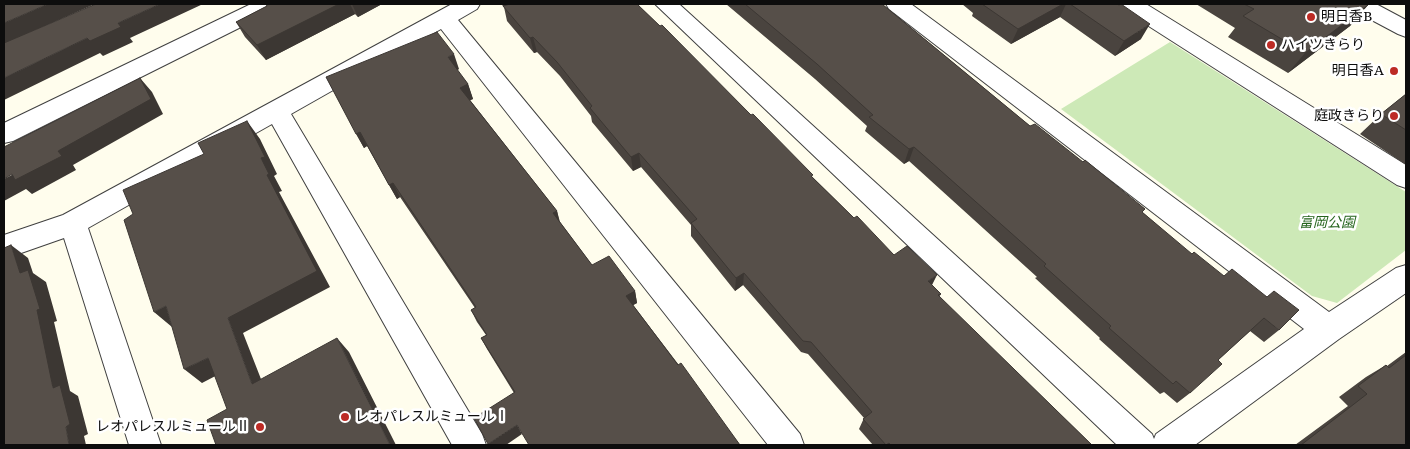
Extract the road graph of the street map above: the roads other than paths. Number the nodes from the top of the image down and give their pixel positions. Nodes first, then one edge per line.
1 (269, 4) edge
2 (469, 4) edge
3 (666, 4) edge
4 (897, 4) edge
5 (1130, 4) edge
6 (1359, 4) edge
7 (444, 18) junction
8 (1406, 29) edge
9 (276, 109) junction
10 (4, 134) edge
11 (1406, 178) edge
12 (73, 223) junction
13 (4, 247) edge
14 (1406, 277) edge
15 (1328, 329) junction
16 (145, 445) edge
17 (470, 445) edge
18 (788, 445) edge
19 (1140, 445) edge
20 (1168, 445) edge

1 - 10 street
2 - 7 street
3 - 19 street
4 - 15 street
5 - 11 street
6 - 8 street
7 - 9 street
7 - 18 street
9 - 12 street
9 - 17 street
12 - 13 street
12 - 16 street
14 - 15 street
15 - 20 street

